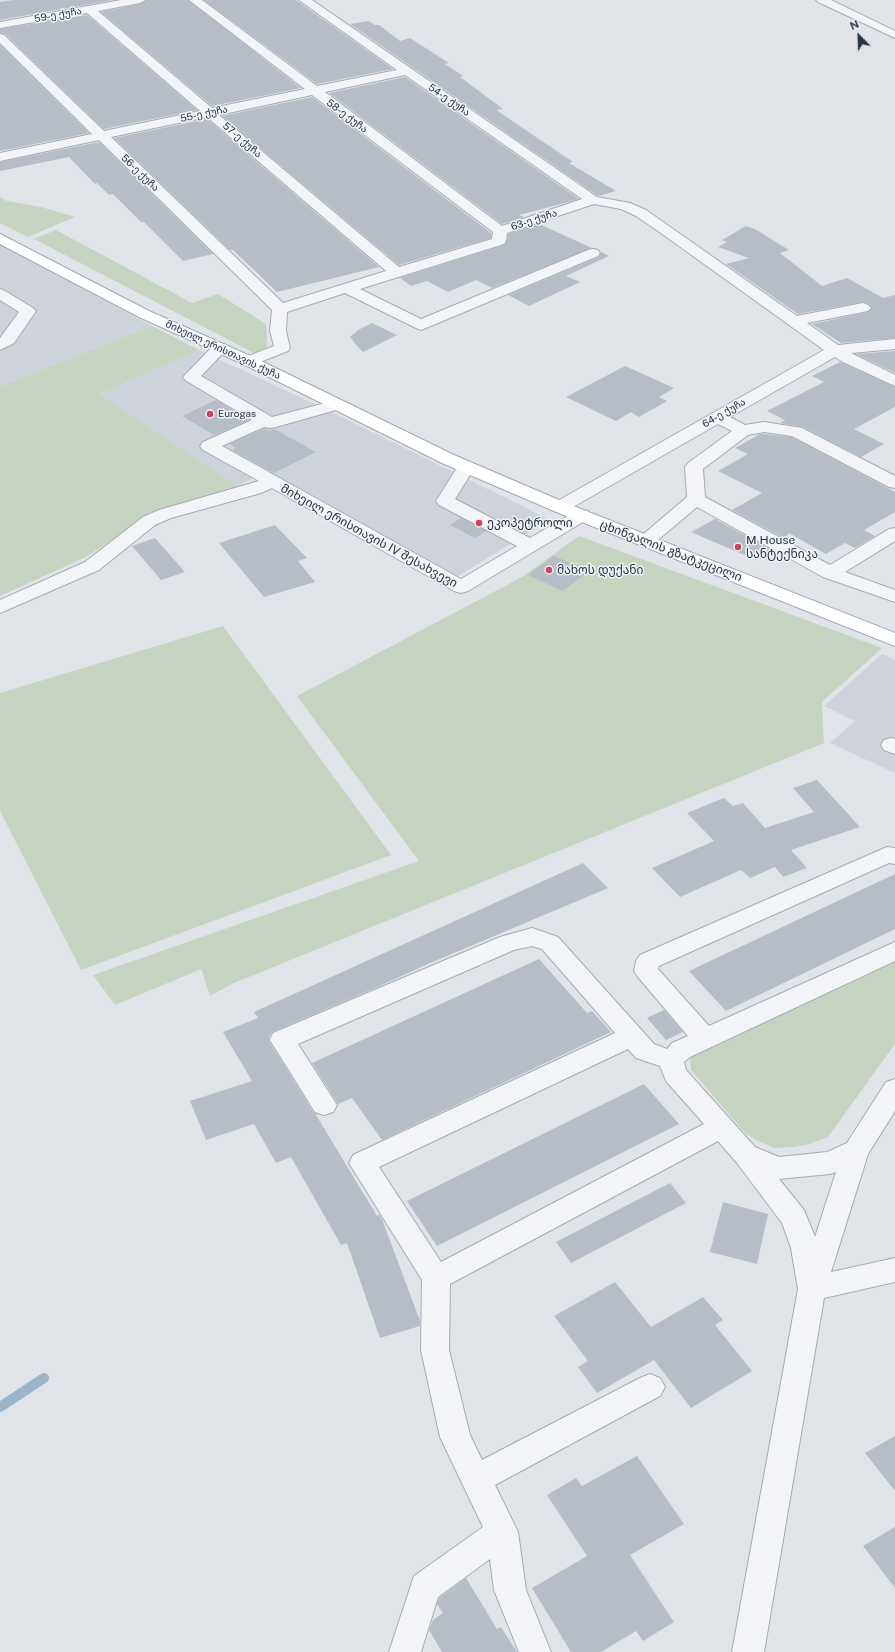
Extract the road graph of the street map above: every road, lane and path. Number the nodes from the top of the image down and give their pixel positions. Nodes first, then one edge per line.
1 (140, 0) edge
2 (195, 0) edge
3 (305, 0) edge
4 (822, 0) edge
5 (89, 6) edge
6 (0, 25) edge
7 (895, 35) edge
8 (0, 37) edge
9 (408, 71) junction
10 (314, 91) junction
11 (210, 113) junction
12 (102, 135) junction
13 (0, 157) edge
14 (593, 200) junction
15 (500, 230) junction
16 (0, 238) edge
17 (593, 254) dead end
18 (395, 272) junction
19 (346, 288) junction
20 (0, 294) edge
21 (863, 308) dead end
22 (280, 309) junction
23 (794, 321) junction
24 (895, 344) edge
25 (0, 345) edge
26 (220, 348) junction
27 (835, 350) junction
28 (249, 361) junction
29 (895, 381) edge
30 (337, 405) junction
31 (718, 417) junction
32 (265, 420) junction
33 (743, 431) junction
34 (448, 459) joint
35 (466, 467) junction
36 (272, 482) junction
37 (895, 483) edge
38 (696, 499) junction
39 (560, 507) junction
40 (582, 515) junction
41 (895, 533) edge
42 (646, 541) junction
43 (531, 546) junction
44 (830, 572) junction
45 (895, 596) edge
46 (0, 607) edge
47 (895, 640) edge
48 (895, 856) edge
49 (895, 951) edge
50 (632, 1036) junction
51 (705, 1038) junction
52 (671, 1060) junction
53 (895, 1090) edge
54 (324, 1105) dead end
55 (722, 1127) junction
56 (856, 1151) junction
57 (746, 1155) junction
58 (895, 1270) edge
59 (436, 1278) junction
60 (812, 1288) junction
61 (650, 1387) dead end
62 (476, 1479) junction
63 (502, 1532) junction
64 (405, 1652) edge
65 (535, 1652) edge
66 (748, 1652) edge

1 - 5 street, 59-ე ქუჩა
2 - 10 street, 58-ე ქუჩა
3 - 9 street, 54-ე ქუჩა
4 - 7 street
5 - 6 street, 59-ე ქუჩა
5 - 11 street, 57-ე ქუჩა
8 - 12 street, 56-ე ქუჩა
9 - 10 street, 55-ე ქუჩა
9 - 14 street, 54-ე ქუჩა
10 - 11 street, 55-ე ქუჩა
10 - 15 street, 58-ე ქუჩა
11 - 12 street, 55-ე ქუჩა
11 - 18 street, 57-ე ქუჩა
12 - 13 street, 55-ე ქუჩა
12 - 22 street, 56-ე ქუჩა
14 - 15 street, 63-ე ქუჩა
14 - 23 street, 63-ე ქუჩა
15 - 18 street, 63-ე ქუჩა
16 - 26 main road, მიხეილ ერისთავის ქუჩა
17 - 19 street
18 - 19 street, 63-ე ქუჩა
19 - 22 street, 63-ე ქუჩა
20 - 25 street
21 - 23 street
22 - 28 street
23 - 27 street, 63-ე ქუჩა
24 - 27 street, 64-ე ქუჩა
26 - 28 main road, მიხეილ ერისთავის ქუჩა
26 - 32 street
27 - 29 street, 63-ე ქუჩა
27 - 31 street, 64-ე ქუჩა
28 - 30 main road, მიხეილ ერისთავის ქუჩა
30 - 32 street
30 - 34 main road, მიხეილ ერისთავის ქუჩა
31 - 33 street
31 - 39 street, 64-ე ქუჩა
32 - 36 street
33 - 37 street
33 - 38 street
34 - 35 main road, ცხინვალის გზატკეცილი
35 - 39 main road, ცხინვალის გზატკეცილი
35 - 43 street
36 - 43 street, მიხეილ ერისთავის IV შესახვევი
36 - 46 street, მიხეილ ერისთავის IV შესახვევი
38 - 42 street
38 - 44 street
39 - 40 main road, ცხინვალის გზატკეცილი
40 - 42 main road, ცხინვალის გზატკეცილი
40 - 43 street, მიხეილ ერისთავის IV შესახვევი
41 - 44 street
42 - 47 main road, ცხინვალის გზატკეცილი
44 - 45 street
48 - 51 street
49 - 51 street
50 - 52 street
50 - 54 street
50 - 59 street
51 - 52 street
52 - 55 street
53 - 56 street
55 - 57 street
55 - 59 street
56 - 57 street
56 - 60 street
57 - 60 street
58 - 60 street
59 - 62 street
60 - 66 street
61 - 62 street
62 - 63 street
63 - 64 street
63 - 65 street

